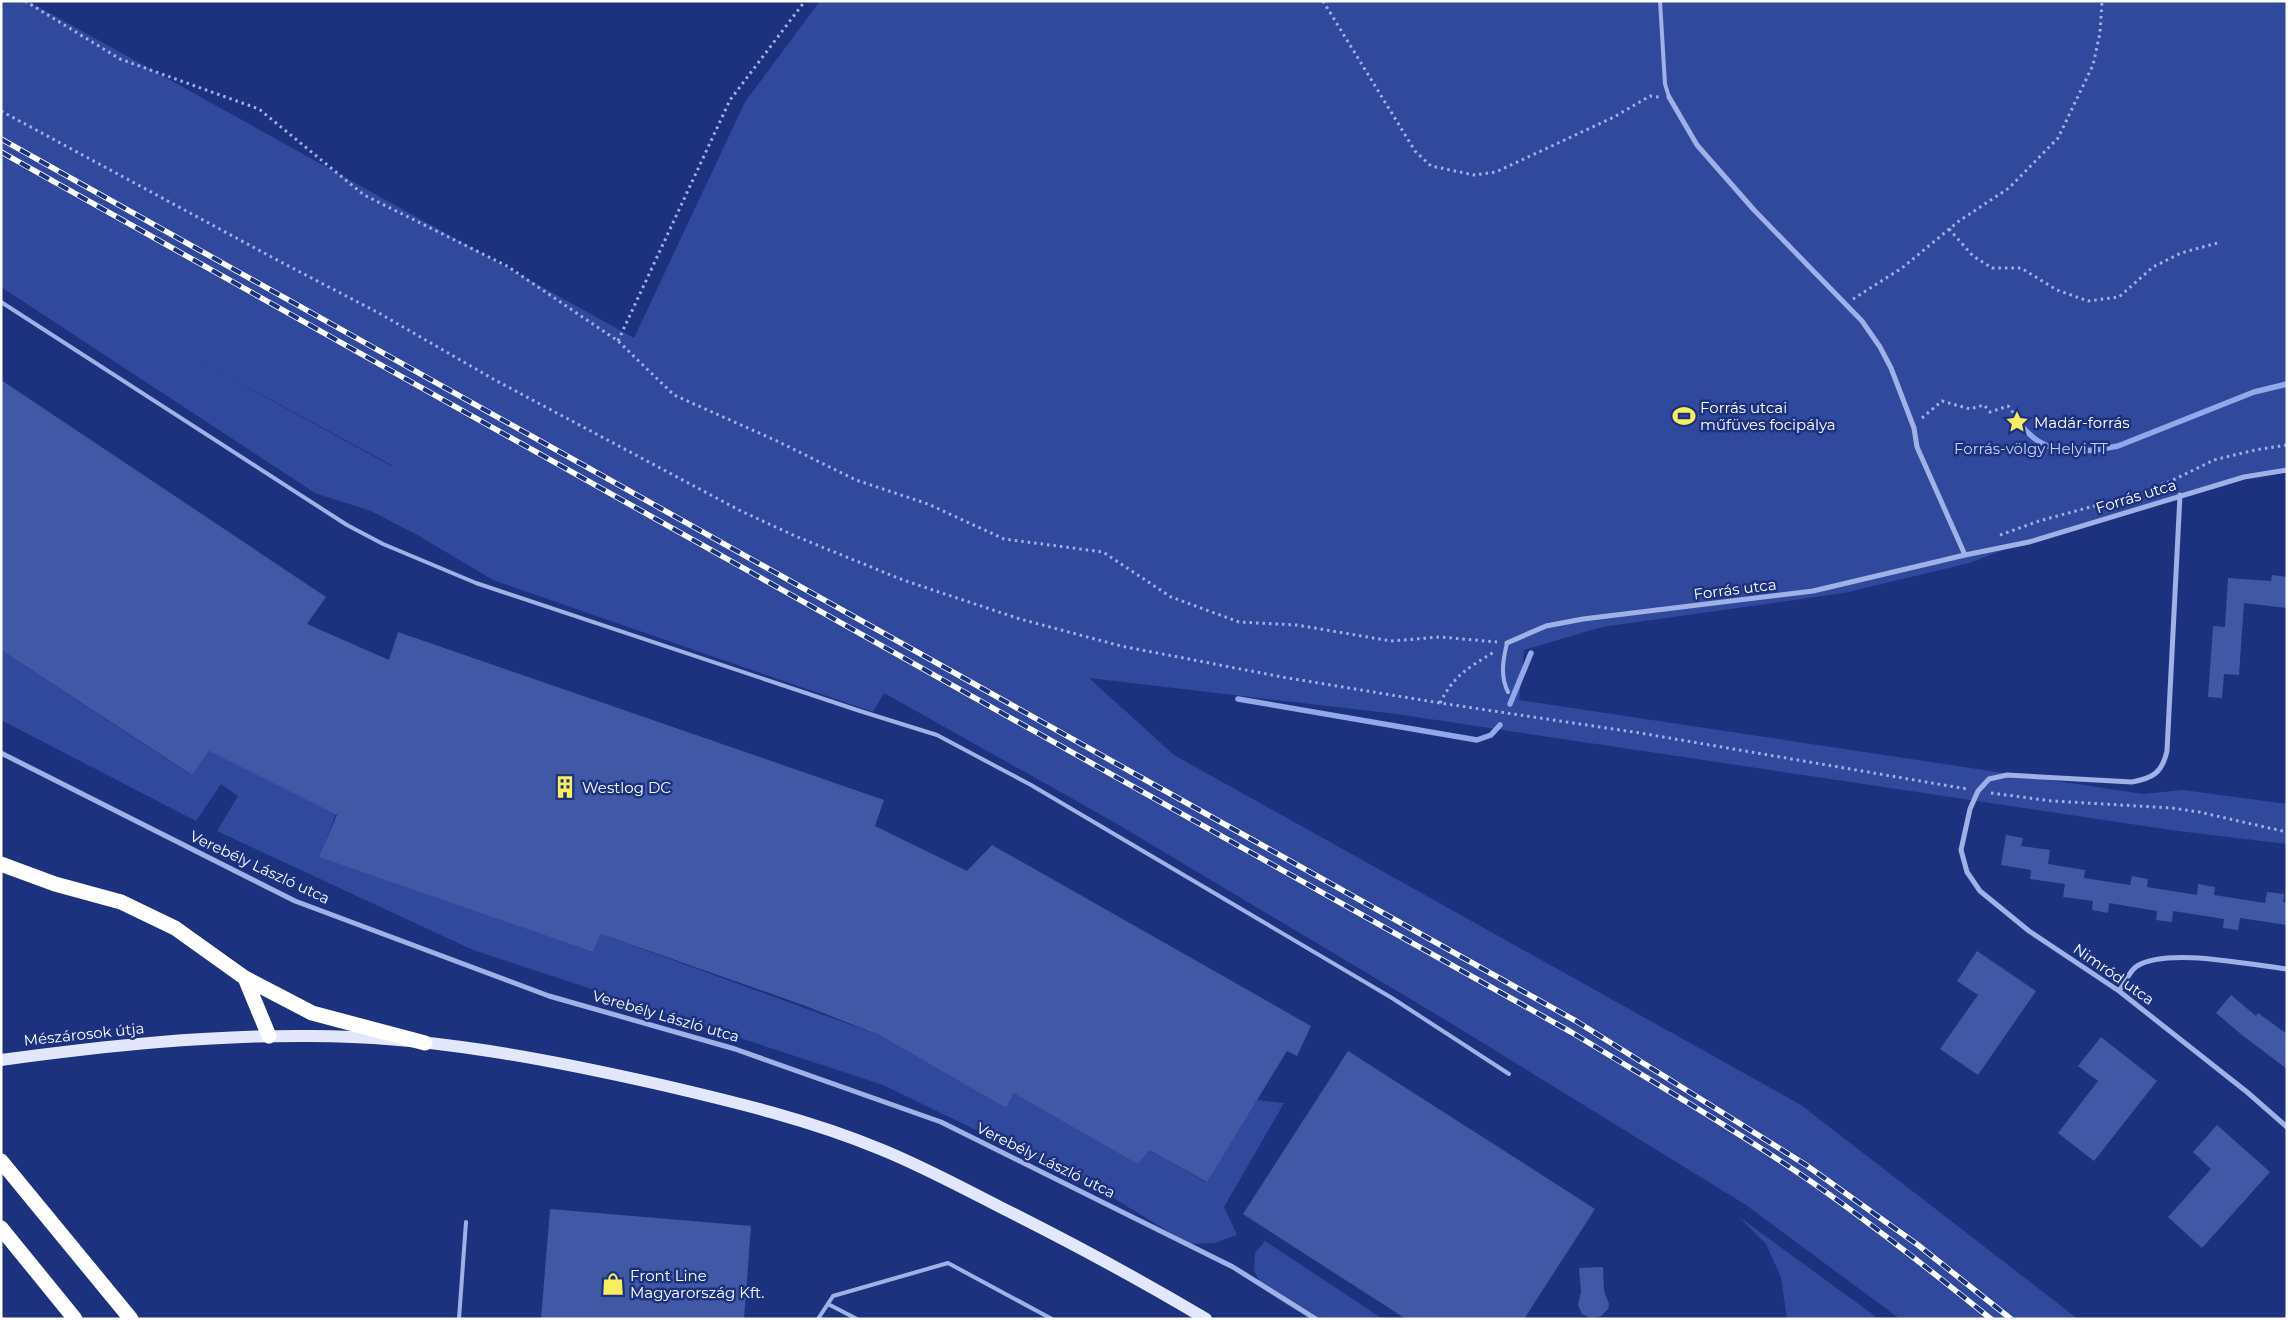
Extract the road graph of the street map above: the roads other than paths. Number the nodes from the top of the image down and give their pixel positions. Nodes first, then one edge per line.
1 (1660, 1) edge
2 (1669, 97) joint
3 (1, 302) edge
4 (2287, 470) edge
5 (2180, 496) junction
6 (1965, 555) junction
7 (1508, 644) joint
8 (1508, 692) dead end
9 (1, 753) edge
10 (1, 864) edge
11 (2287, 970) edge
12 (245, 978) junction
13 (2119, 991) junction
14 (270, 1036) junction
15 (425, 1043) junction
16 (1, 1060) edge
17 (1509, 1074) dead end
18 (2287, 1127) edge
19 (1, 1161) edge
20 (466, 1222) dead end
21 (1, 1228) edge
22 (828, 1304) junction
23 (75, 1319) edge
24 (131, 1319) edge
25 (459, 1319) edge
26 (818, 1319) edge
27 (857, 1319) edge
28 (1052, 1319) edge
29 (1206, 1319) edge
30 (1316, 1319) edge

1 - 2 lane
2 - 6 street
3 - 17 lane
4 - 5 street, Forrás utca
5 - 6 street, Forrás utca
5 - 13 street, Nimród utca
6 - 7 street, Forrás utca
7 - 8 lane
9 - 30 street, Verebély László utca
10 - 12 highway
11 - 13 street
12 - 14 highway
12 - 15 highway
13 - 18 street, Nimród utca
14 - 15 main road, Mészárosok útja
14 - 16 main road, Mészárosok útja
15 - 29 main road, Mészárosok útja
19 - 24 highway
20 - 25 lane
21 - 23 highway
22 - 26 lane
22 - 27 lane
22 - 28 lane

